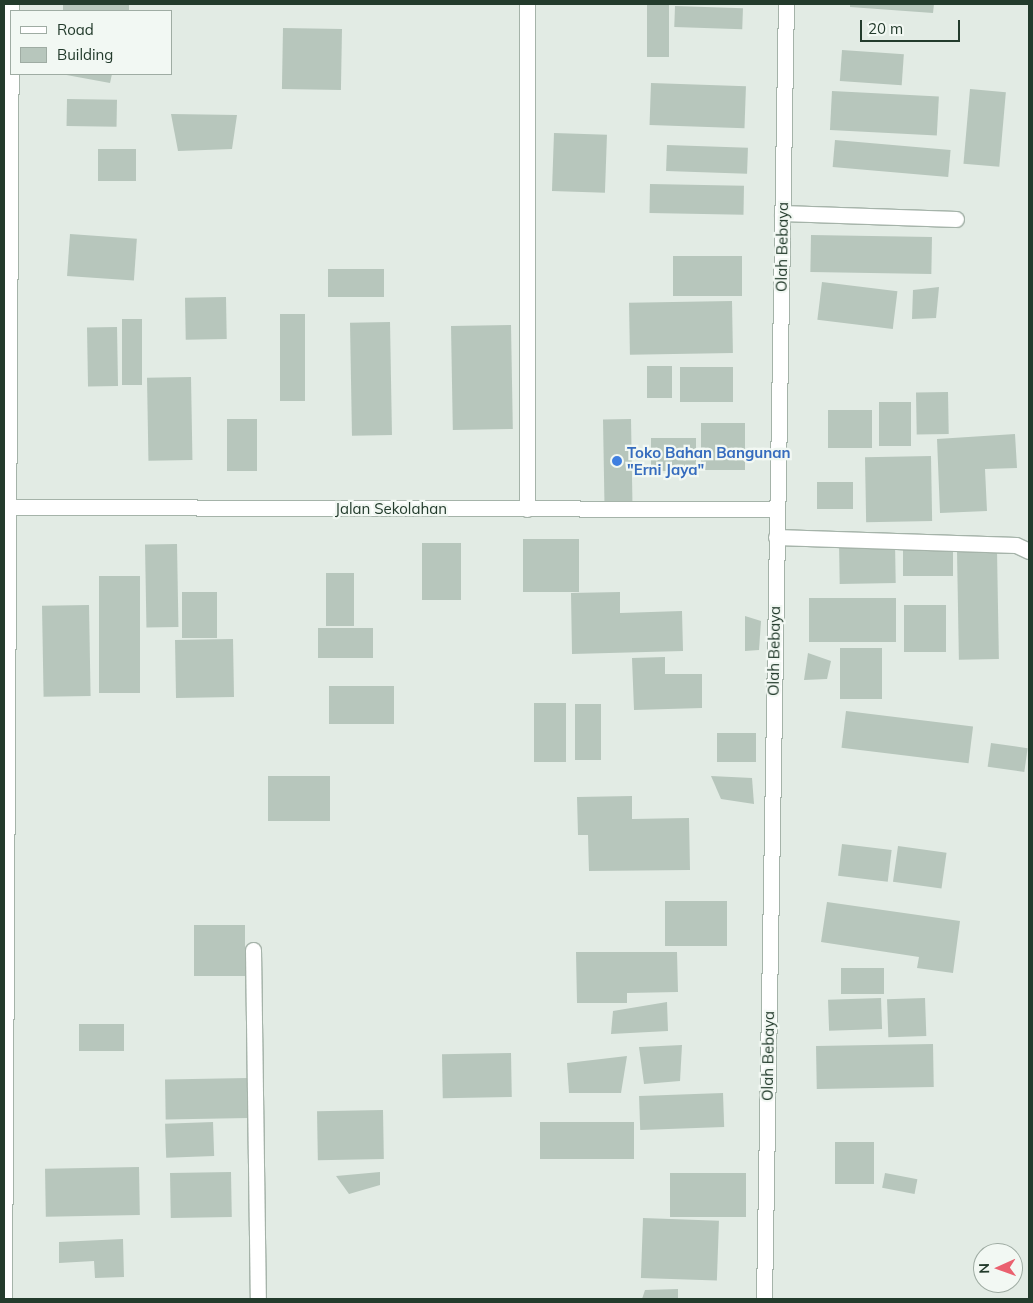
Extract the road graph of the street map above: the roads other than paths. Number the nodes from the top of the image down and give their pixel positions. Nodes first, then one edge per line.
1 (527, 4) edge
2 (786, 4) edge
3 (8, 13) edge
4 (782, 213) junction
5 (956, 219) dead end
6 (5, 507) edge
7 (527, 509) junction
8 (777, 509) junction
9 (776, 536) junction
10 (1029, 551) edge
11 (253, 950) dead end
12 (4, 1299) edge
13 (258, 1299) edge
14 (764, 1299) edge

1 - 7 street
2 - 4 street, Olah Bebaya
3 - 6 street
4 - 5 street
4 - 8 street, Olah Bebaya
6 - 7 street, Jalan Sekolahan
6 - 12 street
7 - 8 street, Jalan Sekolahan
8 - 9 street, Olah Bebaya
9 - 10 street
9 - 14 street, Olah Bebaya
11 - 13 street

